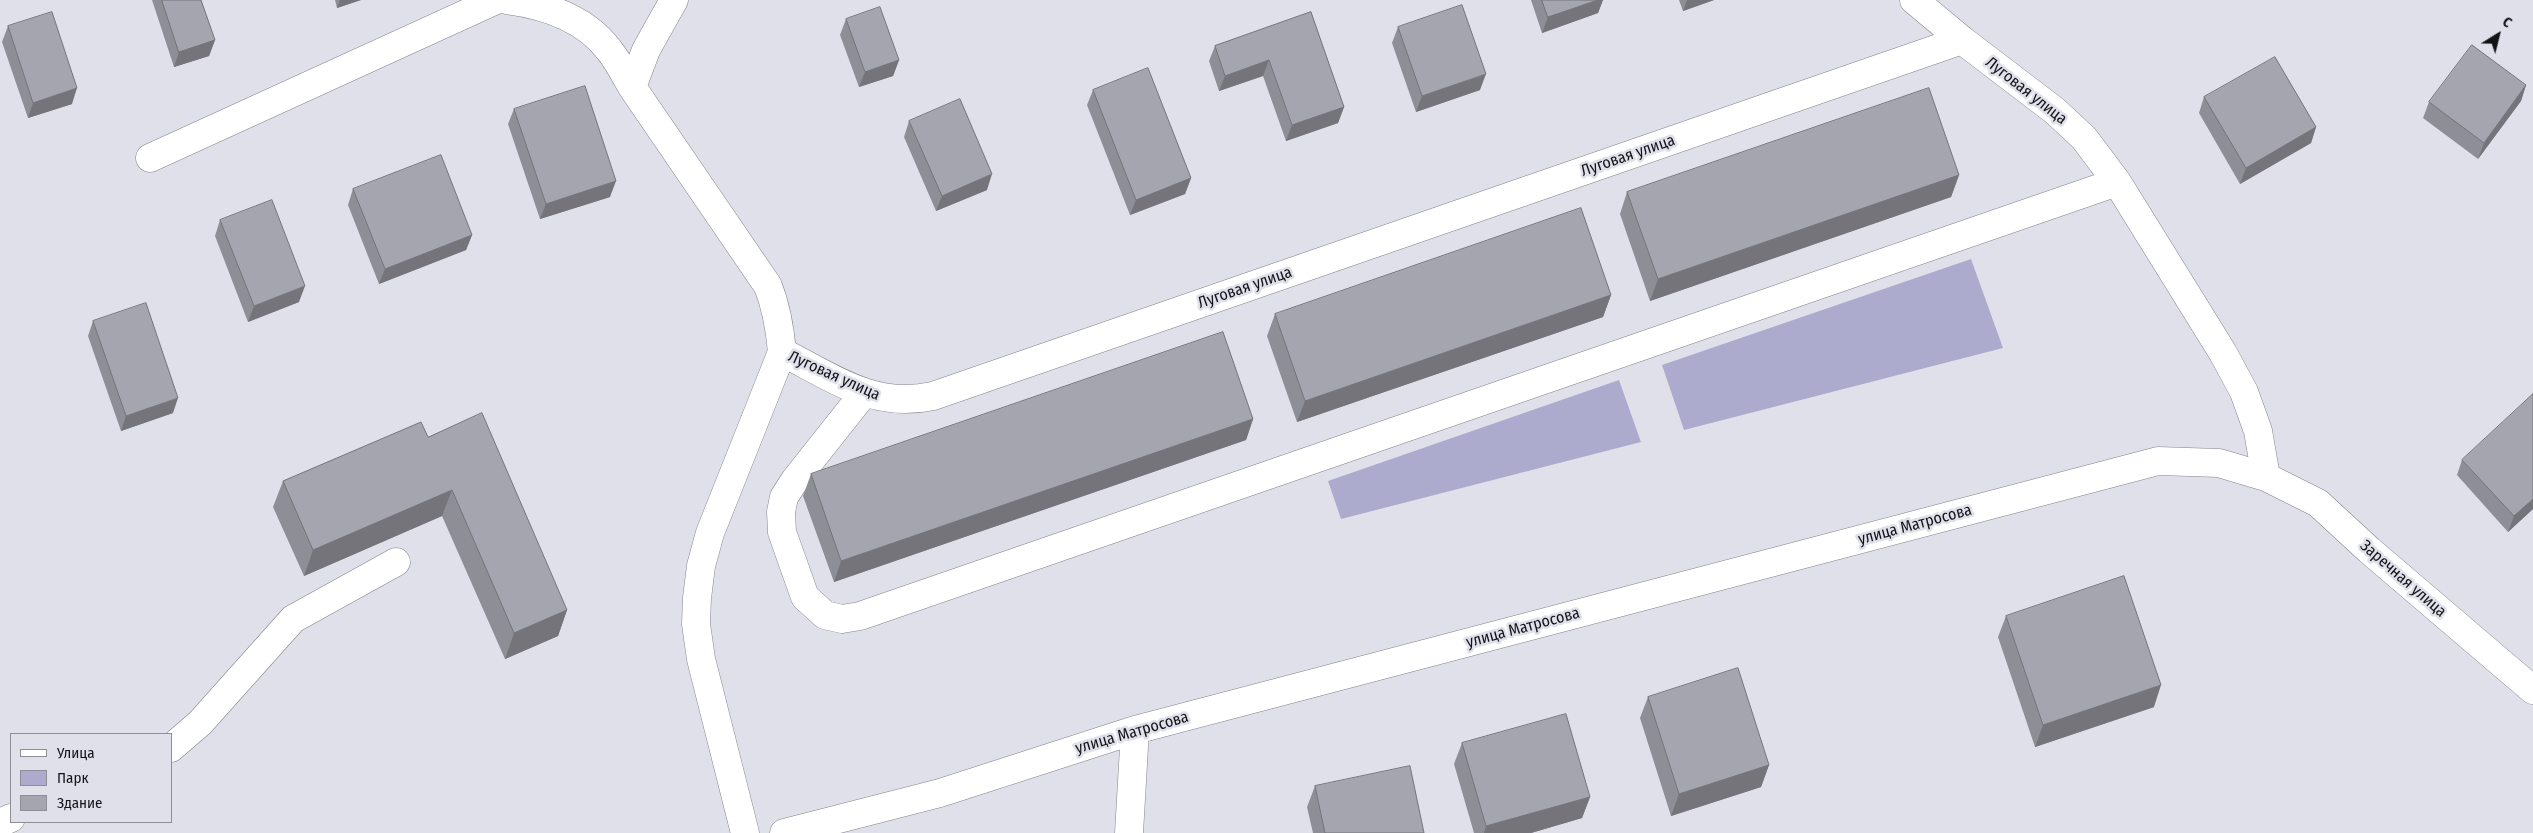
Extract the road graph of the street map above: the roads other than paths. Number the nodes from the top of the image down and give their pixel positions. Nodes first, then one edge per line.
1 (496, 0) edge
2 (507, 0) edge
3 (674, 0) edge
4 (1914, 0) edge
5 (1962, 40) junction
6 (632, 87) junction
7 (150, 158) dead end
8 (2118, 182) junction
9 (782, 352) junction
10 (864, 393) junction
11 (2266, 477) junction
12 (396, 562) dead end
13 (2533, 690) edge
14 (1135, 730) junction
15 (172, 747) edge
16 (745, 833) edge
17 (784, 833) edge
18 (1129, 833) edge

1 - 7 street
2 - 6 street
3 - 6 street
4 - 5 street
5 - 8 street, Луговая улица
5 - 10 street, Луговая улица
6 - 9 street
8 - 10 street
8 - 11 street, Луговая улица
9 - 10 street, Луговая улица
9 - 16 street
11 - 13 street, Заречная улица
11 - 14 street, улица Матросова
12 - 15 street
14 - 17 street, улица Матросова
14 - 18 street

